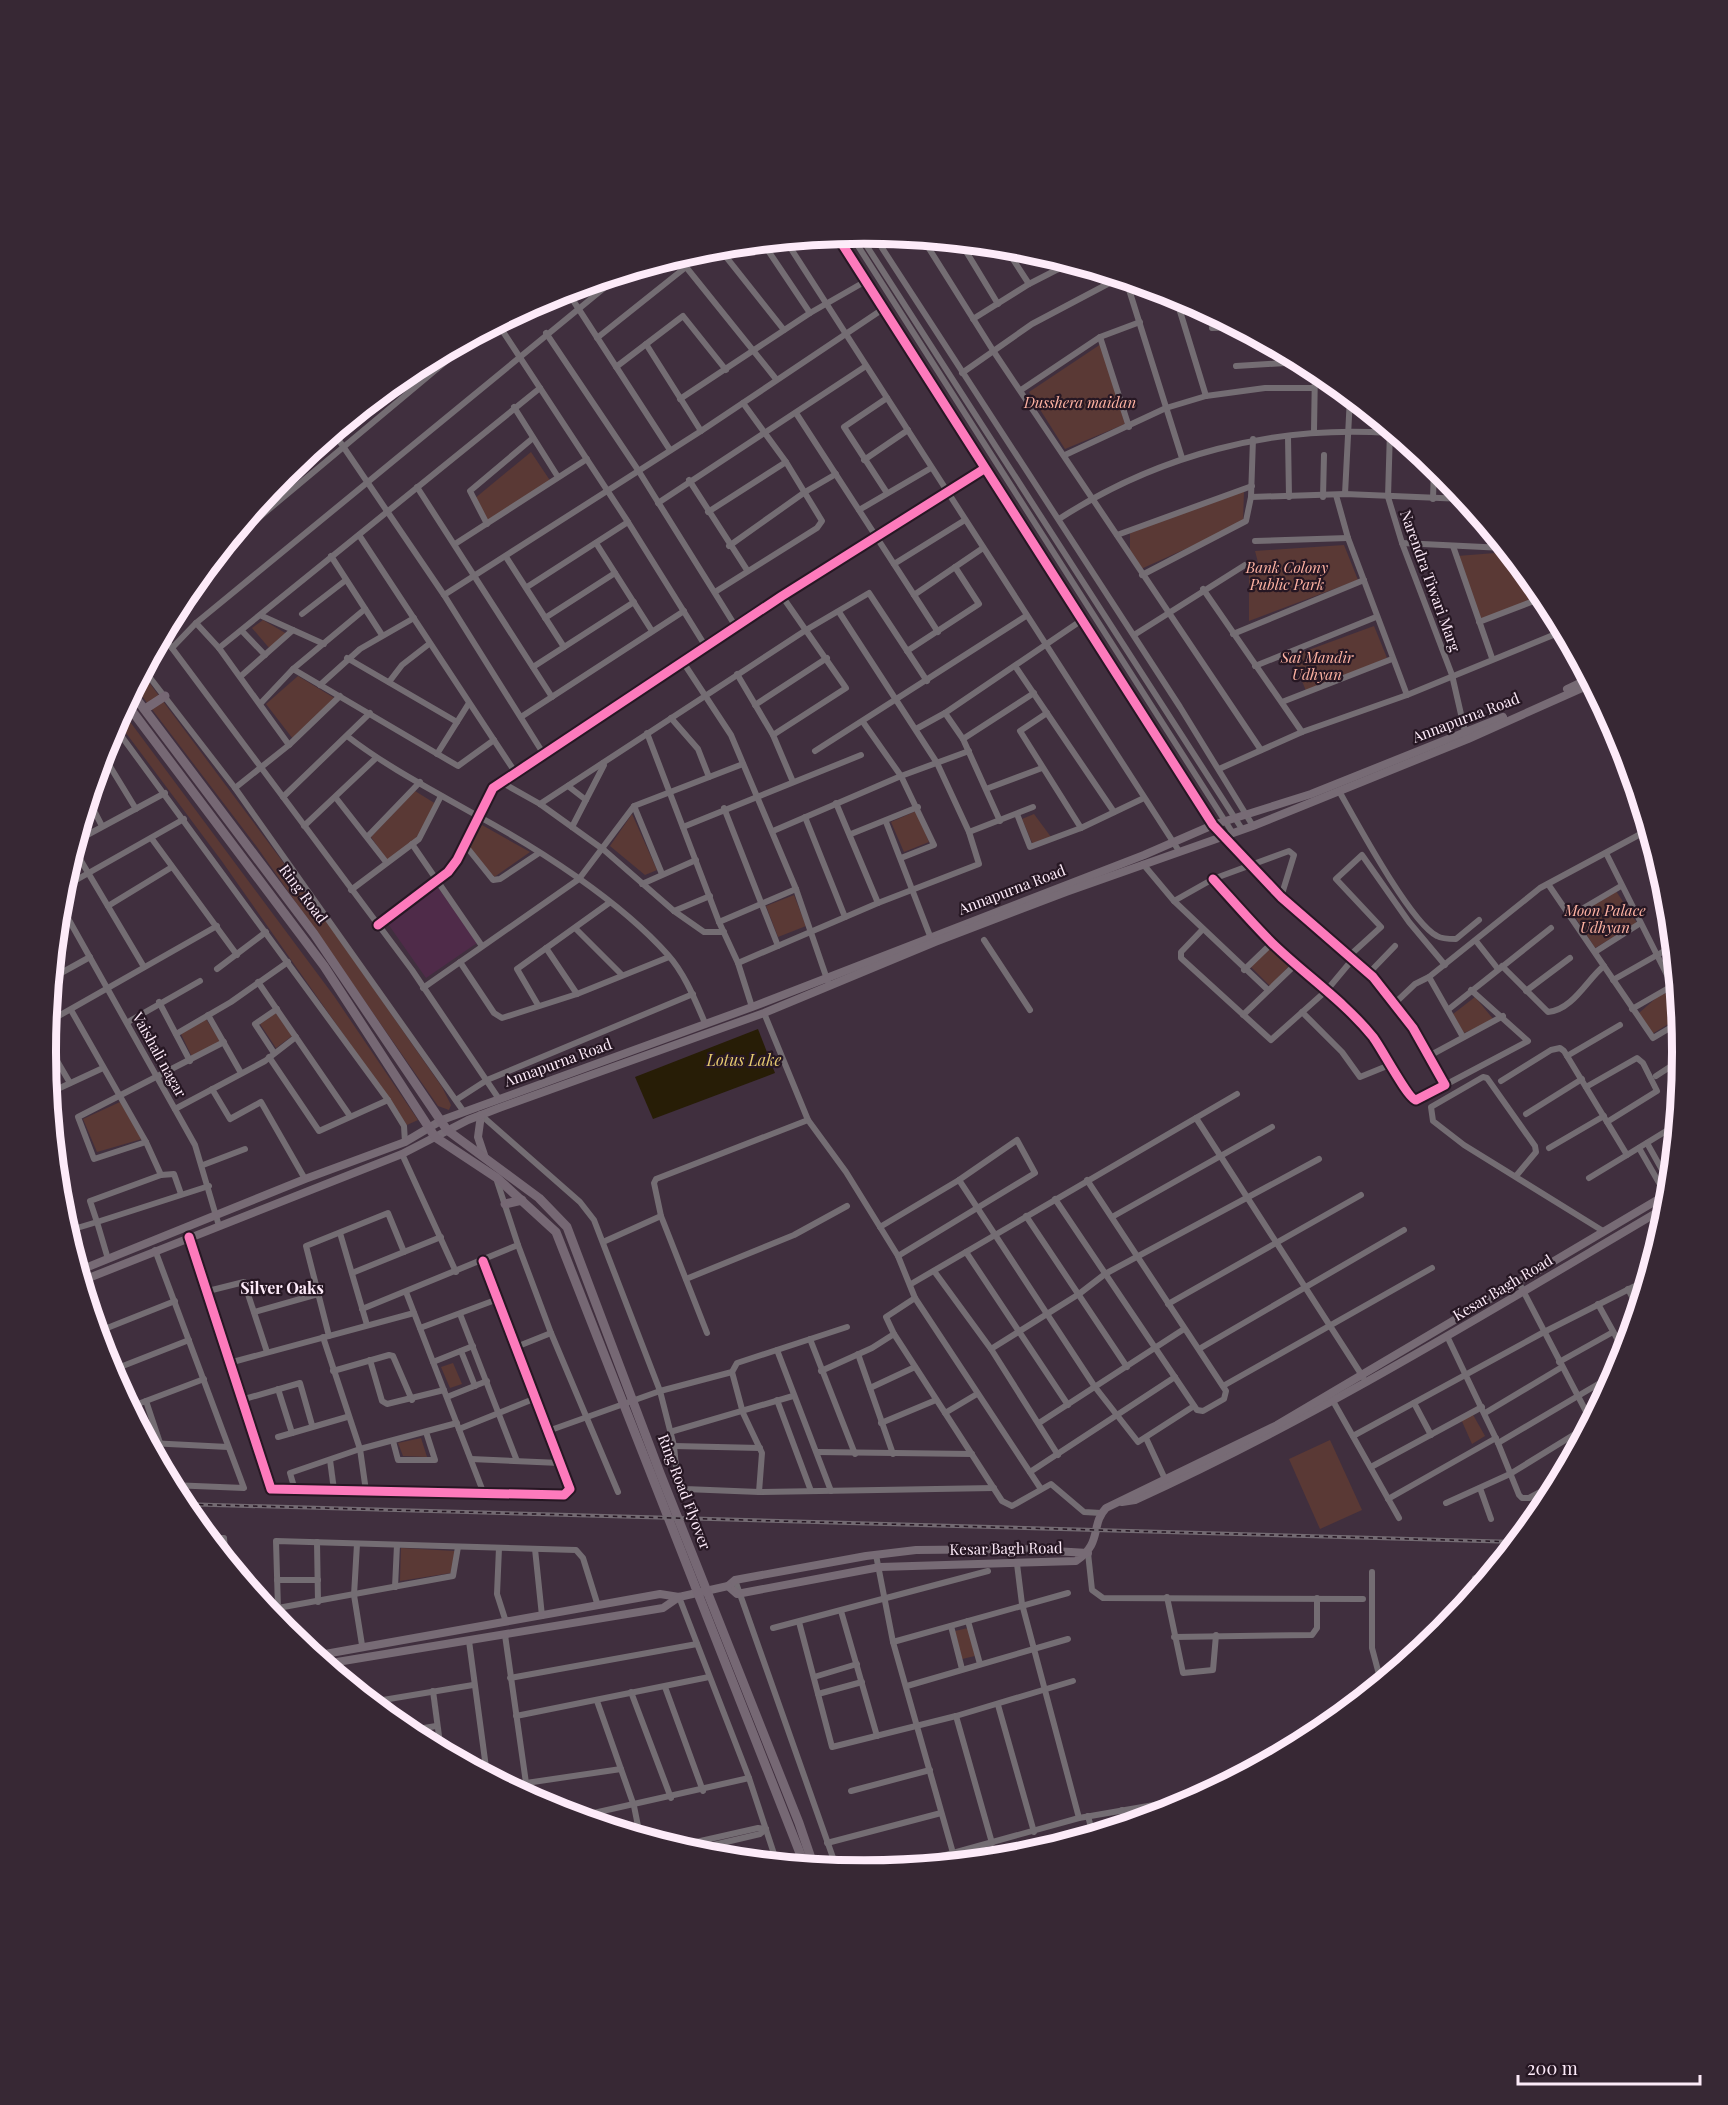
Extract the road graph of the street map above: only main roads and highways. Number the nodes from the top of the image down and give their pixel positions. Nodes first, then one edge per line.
1 (1582, 682) edge
2 (1585, 687) edge
3 (165, 696) road end
4 (137, 700) edge
5 (144, 709) junction
6 (132, 711) edge
7 (1466, 735) junction
8 (1065, 888) junction
9 (828, 982) junction
10 (481, 1115) junction
11 (442, 1120) junction
12 (429, 1127) junction
13 (447, 1130) junction
14 (435, 1137) junction
15 (485, 1158) junction
16 (1659, 1199) edge
17 (522, 1200) junction
18 (505, 1204) road end
19 (1656, 1213) edge
20 (85, 1268) edge
21 (88, 1278) edge
22 (1364, 1379) junction
23 (1350, 1387) junction
24 (1122, 1502) junction
25 (1088, 1553) junction
26 (731, 1583) junction
27 (679, 1597) junction
28 (324, 1654) edge
29 (334, 1663) edge
30 (754, 1720) junction
31 (795, 1825) junction
32 (803, 1858) edge
33 (810, 1859) edge

1 - 7 main road, Annapurna Road
2 - 7 main road, Annapurna Road
3 - 5 highway
4 - 5 highway, Ring Road
5 - 11 highway, Ring Road
6 - 12 highway, Ring Road
7 - 8 main road, Annapurna Road
7 - 8 main road, Annapurna Road
8 - 9 main road, Annapurna Road
8 - 9 main road, Annapurna Road
9 - 10 main road, Annapurna Road
9 - 11 main road, Annapurna Road
10 - 13 main road, Annapurna Road
10 - 15 main road
11 - 12 main road, Annapurna Road
11 - 13 highway, Ring Road
12 - 14 highway, Ring Road
12 - 20 main road
13 - 14 main road, Annapurna Road
13 - 15 highway
14 - 17 highway
14 - 21 main road
15 - 30 highway, Ring Road Flyover
16 - 22 main road, Kesar Bagh Road
17 - 18 highway
17 - 30 highway, Ring Road Flyover
19 - 22 main road, Kesar Bagh Road
22 - 23 main road
23 - 24 main road
23 - 24 main road
24 - 25 main road
25 - 26 main road
25 - 26 main road, Kesar Bagh Road
26 - 27 main road
27 - 28 main road
27 - 29 main road
30 - 31 highway, Ring Road Flyover
31 - 32 highway, Ring Road Flyover
31 - 33 highway, Ring Road Flyover

